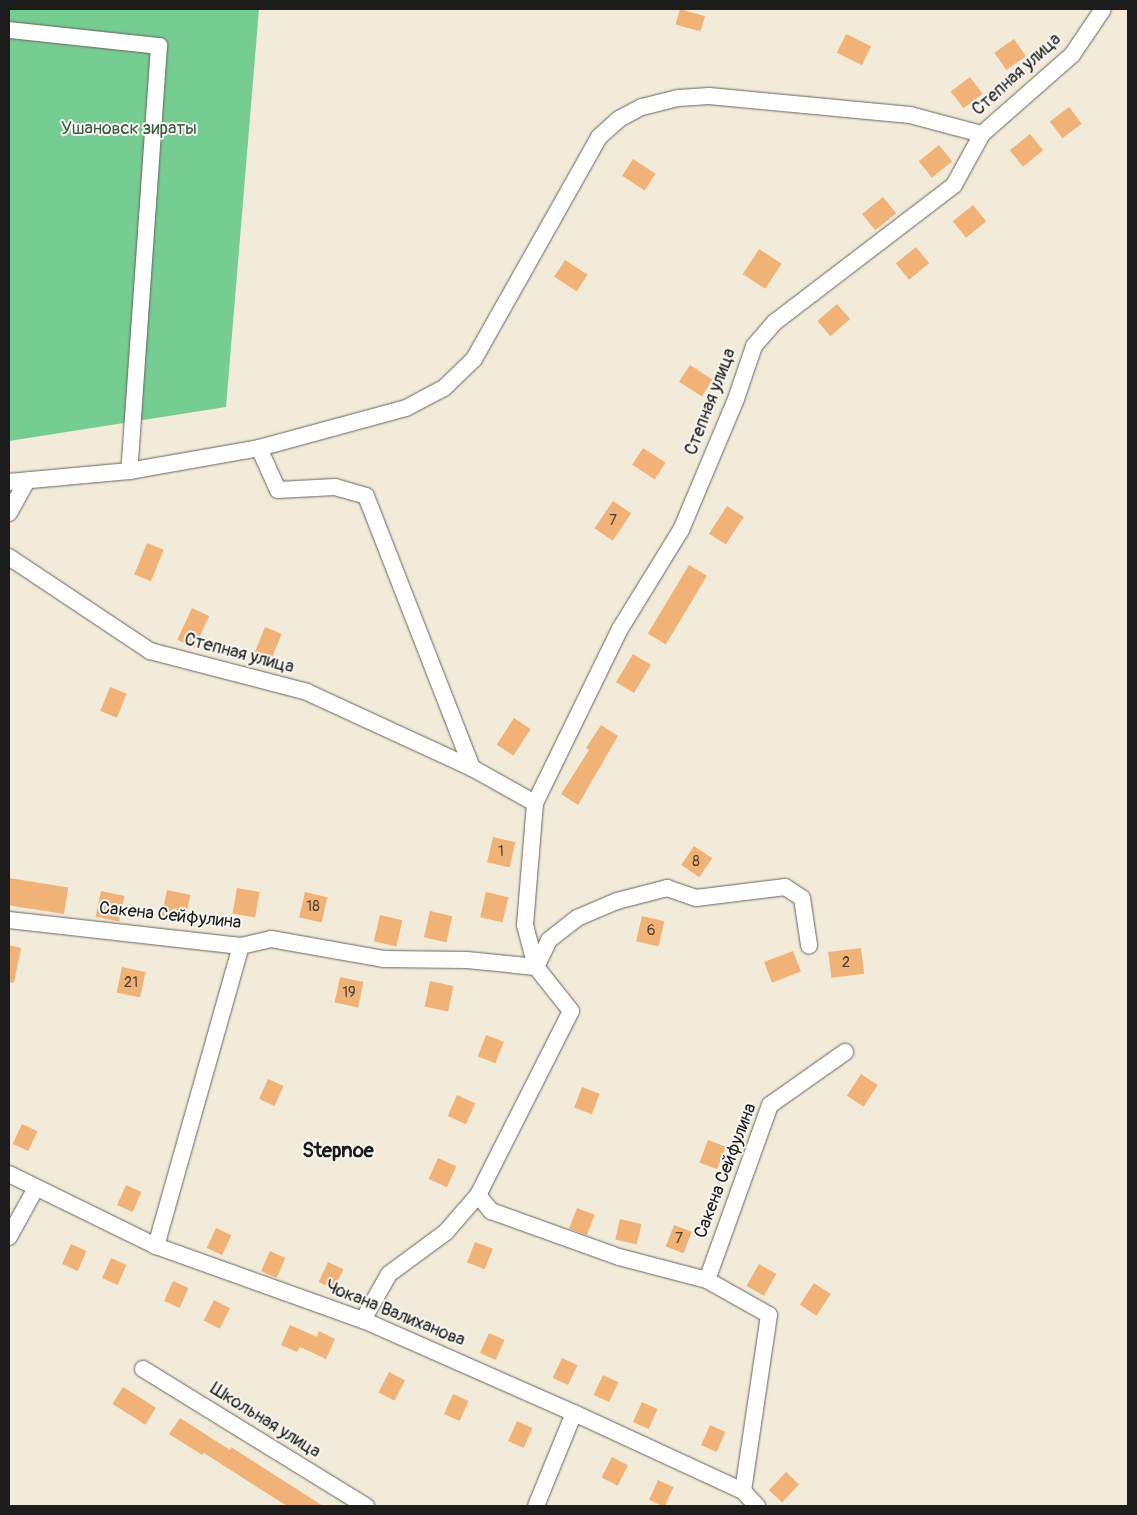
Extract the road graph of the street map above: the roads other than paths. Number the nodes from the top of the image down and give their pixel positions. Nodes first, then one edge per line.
1 (1103, 9) edge
2 (9, 30) edge
3 (982, 134) junction
4 (260, 448) junction
5 (129, 471) junction
6 (27, 481) junction
7 (9, 482) edge
8 (9, 513) edge
9 (9, 557) edge
10 (472, 768) junction
11 (535, 803) junction
12 (9, 920) edge
13 (809, 945) dead end
14 (241, 946) junction
15 (536, 967) junction
16 (845, 1052) dead end
17 (9, 1174) edge
18 (36, 1188) junction
19 (478, 1195) junction
20 (9, 1238) edge
21 (156, 1246) junction
22 (707, 1280) junction
23 (363, 1320) junction
24 (143, 1369) dead end
25 (574, 1412) junction
26 (743, 1491) junction
27 (366, 1506) edge
28 (536, 1506) edge
29 (758, 1506) edge

1 - 3 street, Степная улица
2 - 5 street
3 - 4 street
3 - 11 street, Степная улица
4 - 5 street
4 - 10 street
5 - 6 street
6 - 7 street
6 - 8 street
9 - 10 street, Степная улица
10 - 11 street, Степная улица
11 - 15 street, Степная улица
12 - 14 street, Сакена Сейфулина
13 - 15 street
14 - 15 street, Сакена Сейфулина
14 - 21 street
15 - 19 street
16 - 22 street, Сакена Сейфулина
17 - 18 street, Чокана Валиханова
18 - 20 street
18 - 21 street, Чокана Валиханова
19 - 22 street
19 - 23 street
21 - 23 street, Чокана Валиханова
22 - 26 street
23 - 25 street, Чокана Валиханова
24 - 27 street, Школьная улица
25 - 26 street, Чокана Валиханова
25 - 28 street
26 - 29 street, Чокана Валиханова

